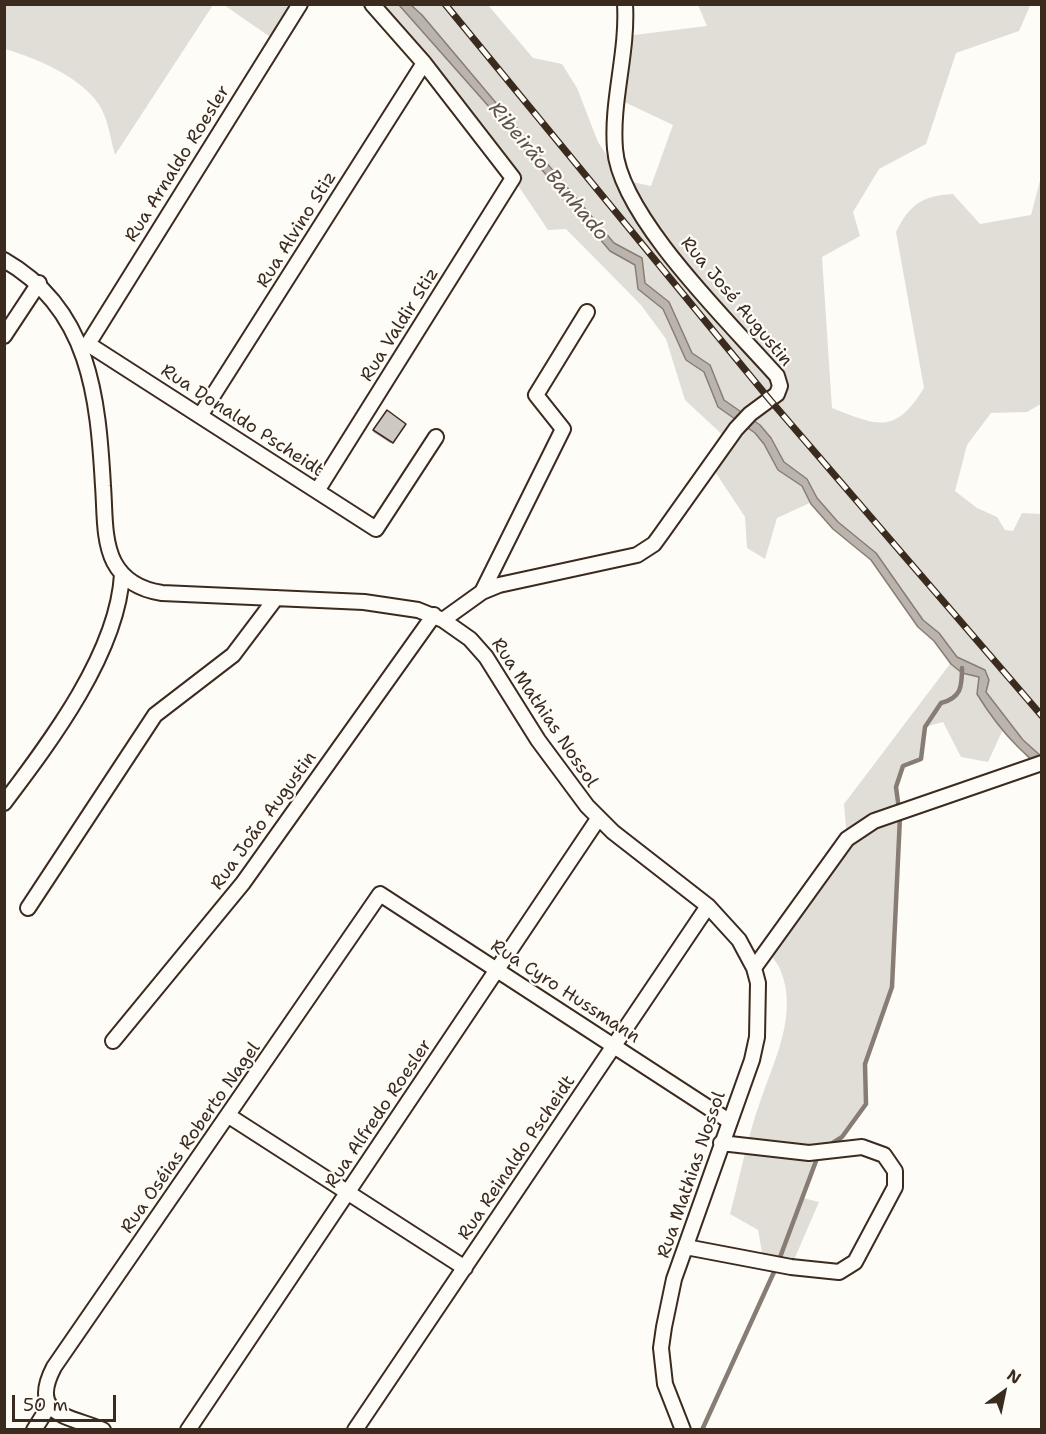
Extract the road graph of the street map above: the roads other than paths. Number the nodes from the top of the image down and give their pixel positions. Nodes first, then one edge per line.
1 (300, 4) edge
2 (372, 4) edge
3 (625, 4) edge
4 (424, 63) junction
5 (4, 260) edge
6 (39, 283) junction
7 (587, 312) dead end
8 (4, 336) edge
9 (84, 346) junction
10 (200, 416) junction
11 (436, 437) dead end
12 (317, 491) junction
13 (123, 574) junction
14 (482, 592) junction
15 (276, 598) junction
16 (439, 617) junction
17 (1041, 763) edge
18 (4, 802) edge
19 (598, 819) junction
20 (380, 894) joint
21 (708, 906) junction
22 (28, 908) dead end
23 (754, 968) junction
24 (498, 969) junction
25 (114, 1041) dead end
26 (615, 1045) junction
27 (230, 1116) junction
28 (729, 1121) junction
29 (721, 1143) junction
30 (348, 1193) junction
31 (686, 1247) junction
32 (465, 1268) junction
33 (49, 1406) junction
34 (34, 1430) edge
35 (103, 1430) edge
36 (188, 1430) edge
37 (355, 1430) edge
38 (683, 1430) edge

1 - 9 street, Rua Arnaldo Roesler
2 - 4 street
3 - 14 street, Rua José Augustin
4 - 10 street, Rua Alvino Stiz
4 - 12 street, Rua Valdir Stiz
5 - 6 street
6 - 8 street
6 - 9 street
7 - 14 street
9 - 10 street, Rua Donaldo Pscheidt
9 - 13 street
10 - 12 street, Rua Donaldo Pscheidt
11 - 12 street, Rua Donaldo Pscheidt
13 - 15 street, Rua Mathias Nossol
13 - 18 street
14 - 16 street, Rua José Augustin
15 - 16 street, Rua Mathias Nossol
15 - 22 street
16 - 19 street, Rua Mathias Nossol
16 - 25 street, Rua João Augustin
17 - 23 street
19 - 21 street, Rua Mathias Nossol
19 - 24 street, Rua Alfredo Roesler
20 - 24 street, Rua Cyro Hussmann
20 - 27 street, Rua Oséias Roberto Nagel
21 - 23 street, Rua Mathias Nossol
21 - 26 street, Rua Reinaldo Pscheidt
23 - 28 street, Rua Mathias Nossol
24 - 26 street, Rua Cyro Hussmann
24 - 30 street, Rua Alfredo Roesler
26 - 28 street, Rua Cyro Hussmann
26 - 32 street, Rua Reinaldo Pscheidt
27 - 30 street
27 - 33 street, Rua Oséias Roberto Nagel
28 - 29 street, Rua Mathias Nossol
29 - 31 street, Rua Mathias Nossol
29 - 31 street
30 - 32 street
30 - 36 street, Rua Alfredo Roesler
31 - 38 street, Rua Mathias Nossol
32 - 37 street, Rua Reinaldo Pscheidt
33 - 34 street
33 - 35 street

